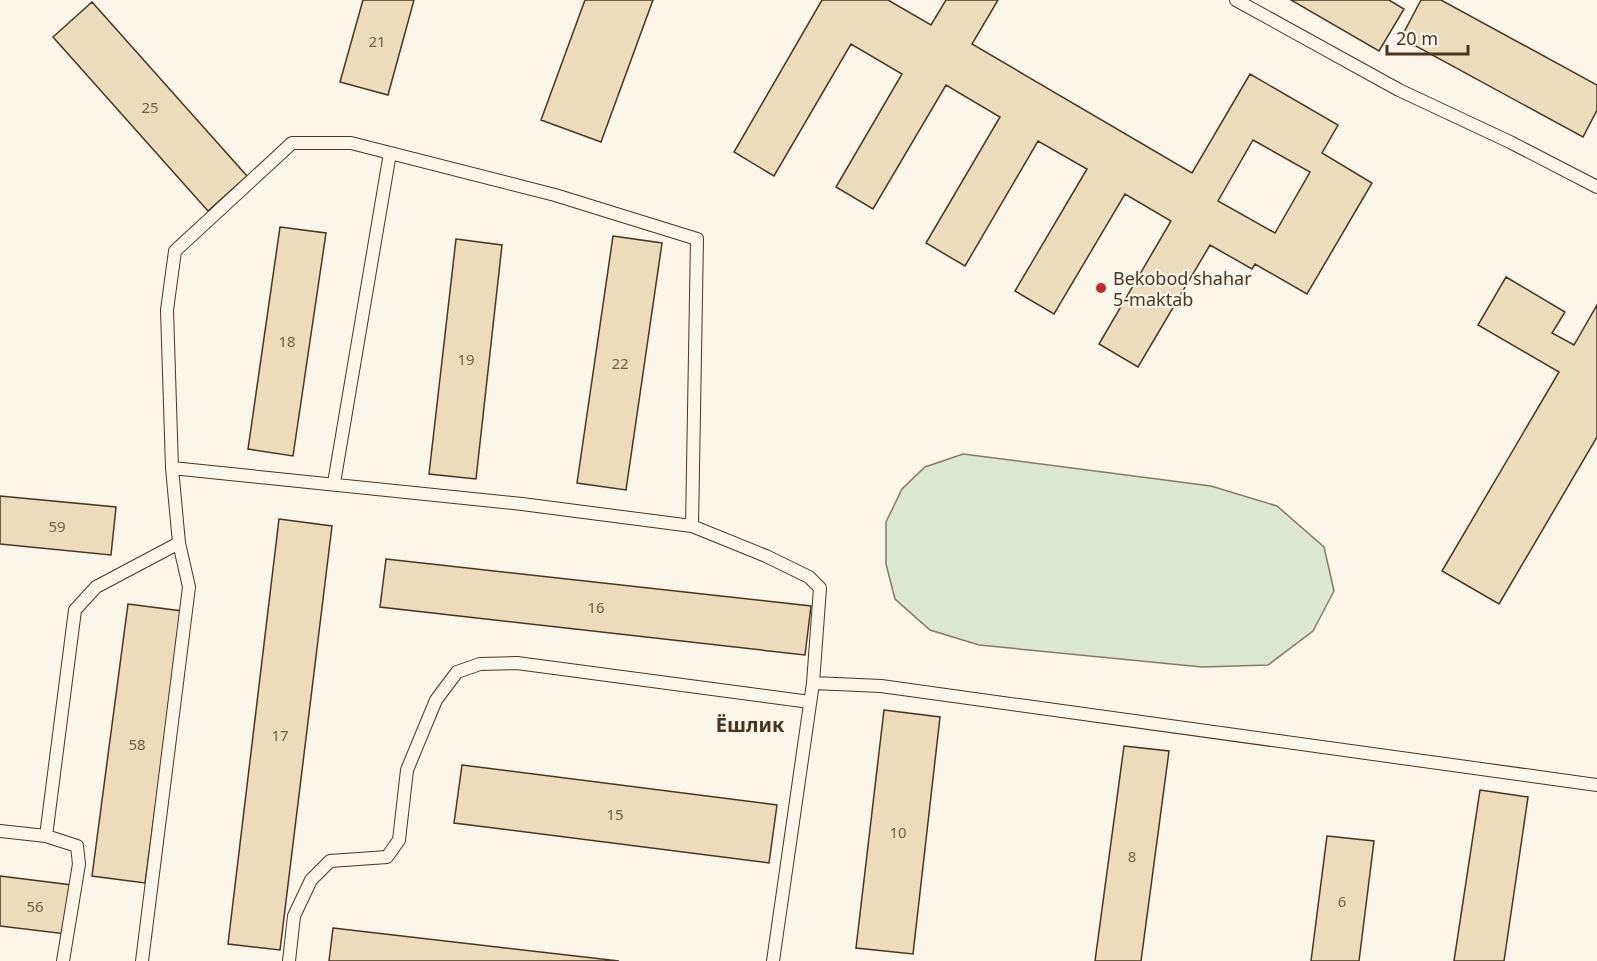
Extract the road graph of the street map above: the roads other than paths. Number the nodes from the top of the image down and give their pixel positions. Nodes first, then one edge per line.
1 (1236, 0) edge
2 (390, 153) junction
3 (1597, 187) edge
4 (172, 468) junction
5 (334, 483) junction
6 (692, 526) junction
7 (179, 543) junction
8 (813, 683) junction
9 (810, 702) junction
10 (1597, 785) edge
11 (0, 831) edge
12 (46, 836) junction
13 (63, 961) edge
14 (142, 961) edge
15 (289, 961) edge
16 (773, 961) edge

1 - 3 lane
2 - 4 lane
2 - 5 lane
2 - 6 lane
4 - 5 lane
4 - 7 lane
5 - 6 lane
6 - 8 lane
7 - 12 lane
7 - 14 lane
8 - 9 lane
8 - 10 lane
9 - 15 lane
9 - 16 lane
11 - 12 lane
12 - 13 lane

